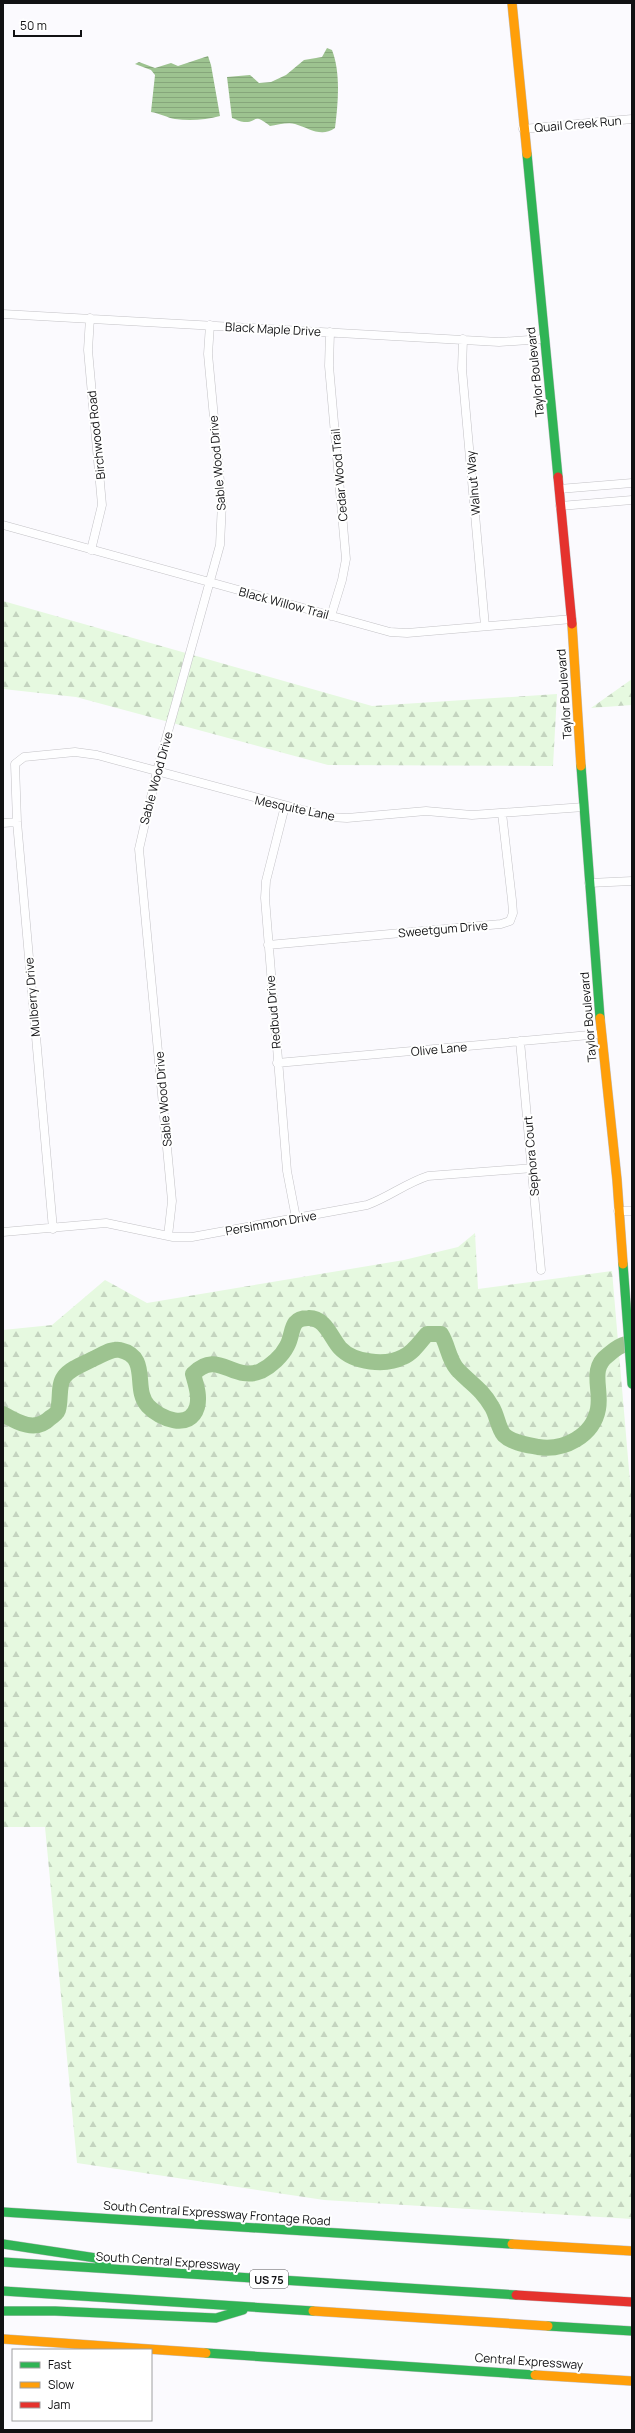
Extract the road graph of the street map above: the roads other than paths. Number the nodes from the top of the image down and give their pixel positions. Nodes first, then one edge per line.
1 (512, 3) edge
2 (632, 119) edge
3 (523, 129) junction
4 (3, 314) edge
5 (90, 318) junction
6 (210, 325) junction
7 (330, 332) junction
8 (463, 339) junction
9 (543, 339) junction
10 (632, 483) edge
11 (559, 489) junction
12 (632, 500) edge
13 (560, 506) junction
14 (3, 525) edge
15 (91, 550) junction
16 (209, 582) junction
17 (331, 616) junction
18 (572, 619) junction
19 (485, 626) junction
20 (15, 764) joint
21 (157, 771) junction
22 (285, 806) junction
23 (584, 807) junction
24 (502, 813) junction
25 (17, 822) junction
26 (3, 823) edge
27 (632, 881) edge
28 (589, 883) junction
29 (268, 945) junction
30 (601, 1034) junction
31 (520, 1041) junction
32 (277, 1063) junction
33 (533, 1168) junction
34 (618, 1211) junction
35 (632, 1211) edge
36 (296, 1218) junction
37 (53, 1229) junction
38 (3, 1232) edge
39 (168, 1236) junction
40 (542, 1270) dead end
41 (632, 1384) edge
42 (3, 2212) edge
43 (3, 2244) edge
44 (632, 2251) edge
45 (3, 2262) edge
46 (111, 2269) junction
47 (3, 2291) edge
48 (632, 2302) edge
49 (253, 2307) junction
50 (3, 2311) edge
51 (632, 2331) edge
52 (3, 2339) edge
53 (632, 2381) edge

1 - 3 main road, Taylor Boulevard
2 - 3 street, Quail Creek Run
3 - 9 main road, Taylor Boulevard
4 - 5 street, Black Maple Drive
5 - 6 street, Black Maple Drive
5 - 15 street, Birchwood Road
6 - 7 street, Black Maple Drive
6 - 16 street, Sable Wood Drive
7 - 8 street, Black Maple Drive
7 - 17 street, Cedar Wood Trail
8 - 9 street, Black Maple Drive
8 - 19 street, Walnut Way
9 - 11 main road, Taylor Boulevard
10 - 11 street
11 - 13 main road, Taylor Boulevard
12 - 13 street
13 - 18 main road, Taylor Boulevard
14 - 15 street, Black Willow Trail
15 - 16 street, Black Willow Trail
16 - 17 street, Black Willow Trail
16 - 21 street, Sable Wood Drive
17 - 19 street, Black Willow Trail
18 - 19 street, Black Willow Trail
18 - 23 main road, Taylor Boulevard
20 - 21 street, Mesquite Lane
20 - 25 street, Mulberry Drive
21 - 22 street, Mesquite Lane
21 - 39 street, Sable Wood Drive
22 - 24 street, Mesquite Lane
22 - 29 street, Redbud Drive
23 - 24 street, Mesquite Lane
23 - 28 main road, Taylor Boulevard
24 - 29 street, Sweetgum Drive
25 - 26 street
25 - 37 street, Mulberry Drive
27 - 28 street
28 - 30 main road, Taylor Boulevard
29 - 32 street, Redbud Drive
30 - 31 street, Olive Lane
30 - 34 main road, Taylor Boulevard
31 - 32 street, Olive Lane
31 - 33 street, Sephora Court
32 - 36 street, Redbud Drive
33 - 36 street, Persimmon Drive
33 - 40 street, Sephora Court
34 - 35 street
34 - 41 main road, Taylor Boulevard
36 - 39 street, Persimmon Drive
37 - 38 street, Persimmon Drive
37 - 39 street, Persimmon Drive
42 - 44 main road, South Central Expressway Frontage Road
43 - 46 main road
45 - 46 main road, South Central Expressway / US 75
46 - 48 main road, South Central Expressway / US 75
47 - 49 main road
49 - 50 main road
49 - 51 main road
52 - 53 main road, Central Expressway

